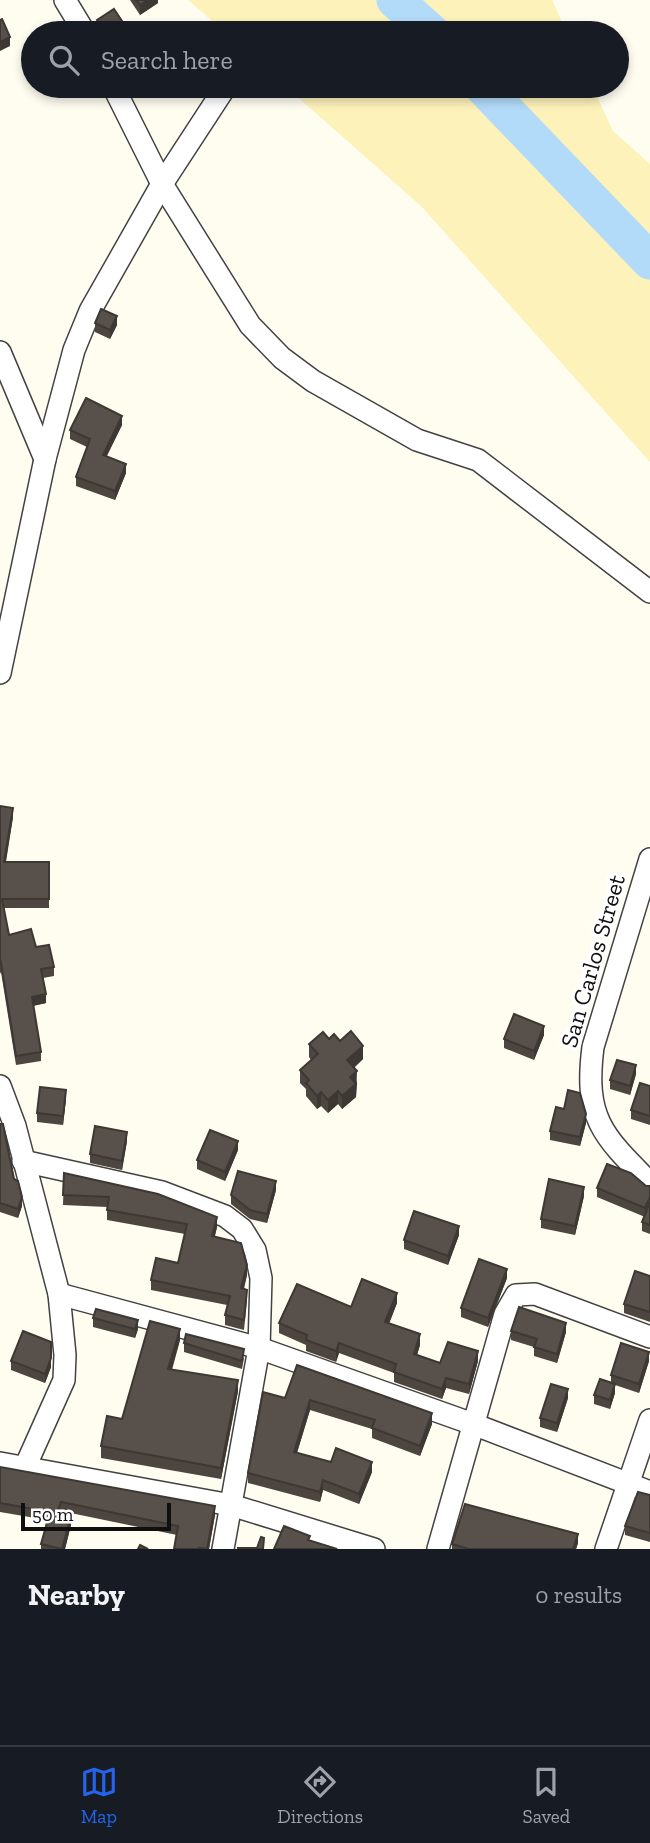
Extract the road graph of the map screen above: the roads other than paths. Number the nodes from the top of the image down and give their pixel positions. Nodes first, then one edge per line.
1 (65, 0) edge
2 (78, 21) edge
3 (119, 98) edge
4 (218, 98) edge
5 (162, 184) junction
6 (0, 352) edge
7 (45, 459) junction
8 (650, 592) edge
9 (0, 673) edge
10 (650, 859) edge
11 (1, 1089) edge
12 (23, 1161) junction
13 (650, 1183) edge
14 (59, 1294) junction
15 (650, 1337) edge
16 (259, 1348) junction
17 (650, 1420) edge
18 (473, 1424) junction
19 (0, 1463) edge
20 (26, 1465) junction
21 (630, 1484) junction
22 (650, 1492) edge
23 (231, 1505) junction
24 (223, 1549) edge
25 (374, 1549) edge
26 (438, 1549) edge
27 (606, 1549) edge

1 - 2 street
3 - 5 street
4 - 5 street
5 - 7 street
5 - 8 street
6 - 7 street
7 - 9 street
10 - 13 street, San Carlos Street
11 - 12 street
12 - 14 street
12 - 16 street
14 - 16 street
14 - 20 street
15 - 18 street
16 - 18 street
16 - 23 street
17 - 21 street
18 - 21 street
18 - 26 street
19 - 20 street
20 - 23 street
21 - 22 street
21 - 27 street
23 - 24 street
23 - 25 street

